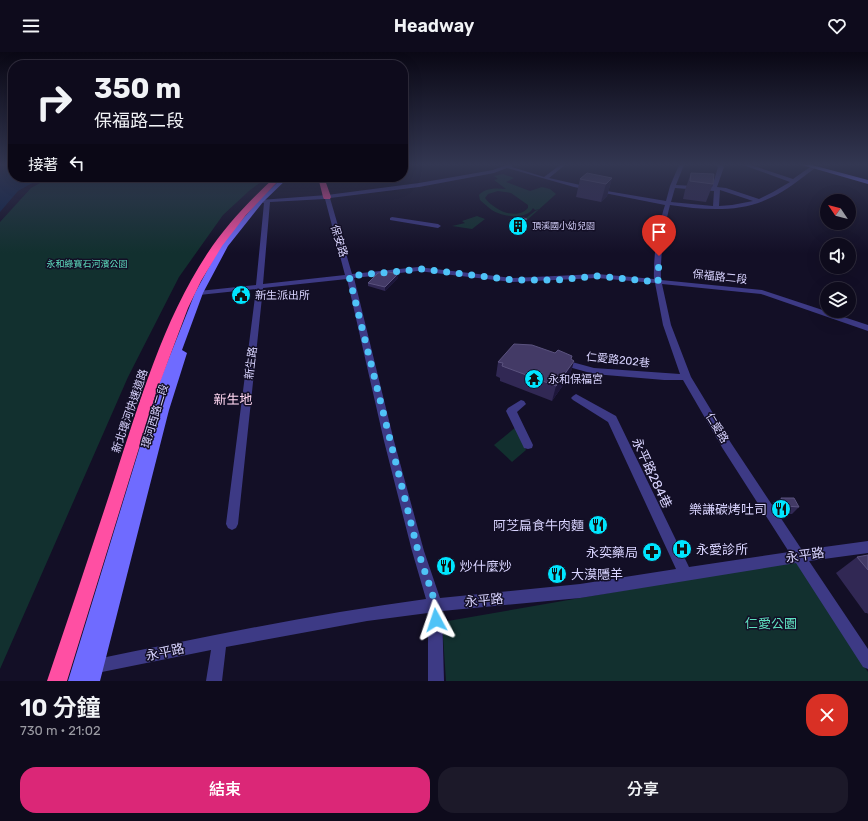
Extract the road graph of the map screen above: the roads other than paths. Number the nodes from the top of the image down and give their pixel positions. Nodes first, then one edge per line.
1 (261, 194) edge
2 (270, 194) edge
3 (271, 194) edge
4 (347, 194) edge
5 (616, 194) edge
6 (671, 194) edge
7 (716, 194) edge
8 (739, 194) edge
9 (772, 194) edge
10 (327, 197) junction
11 (264, 201) junction
12 (761, 201) junction
13 (669, 204) junction
14 (716, 208) junction
15 (392, 219) dead end
16 (438, 226) dead end
17 (349, 276) junction
18 (658, 282) junction
19 (260, 286) junction
20 (203, 293) junction
21 (868, 328) edge
22 (548, 359) edge
23 (686, 377) junction
24 (576, 398) dead end
25 (521, 404) dead end
26 (528, 445) dead end
27 (232, 524) dead end
28 (868, 547) edge
29 (800, 556) junction
30 (686, 575) junction
31 (436, 605) junction
32 (219, 641) junction
33 (868, 662) edge
34 (97, 666) junction
35 (77, 675) edge
36 (57, 681) edge
37 (92, 681) edge
38 (214, 681) edge
39 (436, 681) edge

1 - 36 highway, 新北環河快速道路
2 - 11 main road, 環河西路二段
3 - 11 main road, 環河西路二段
4 - 10 street
5 - 13 street
6 - 13 street, 仁愛路
7 - 14 street
8 - 12 street
9 - 12 street
10 - 11 street
10 - 17 street, 保安路
11 - 19 street, 新生路
11 - 20 main road, 環河西路二段
12 - 14 street
13 - 14 street
13 - 18 street, 仁愛路
15 - 16 street
17 - 18 street, 保福路二段
17 - 19 street, 保福路二段
17 - 31 street, 保安路
18 - 21 street, 保福路二段
18 - 23 street, 仁愛路
19 - 20 street, 保福路二段
19 - 27 street, 新生路
20 - 34 main road, 環河西路二段
20 - 35 main road, 環河西路二段
22 - 23 street, 仁愛路202巷
23 - 29 street, 仁愛路
24 - 30 street, 永平路284巷
25 - 26 street
28 - 29 street, 永平路
29 - 30 street, 永平路
29 - 33 street, 仁愛路
30 - 31 street, 永平路
31 - 32 street, 永平路
31 - 39 street, 保安路
32 - 34 street, 永平路
32 - 38 street
34 - 35 street, 永平路
34 - 37 main road, 環河西路二段

